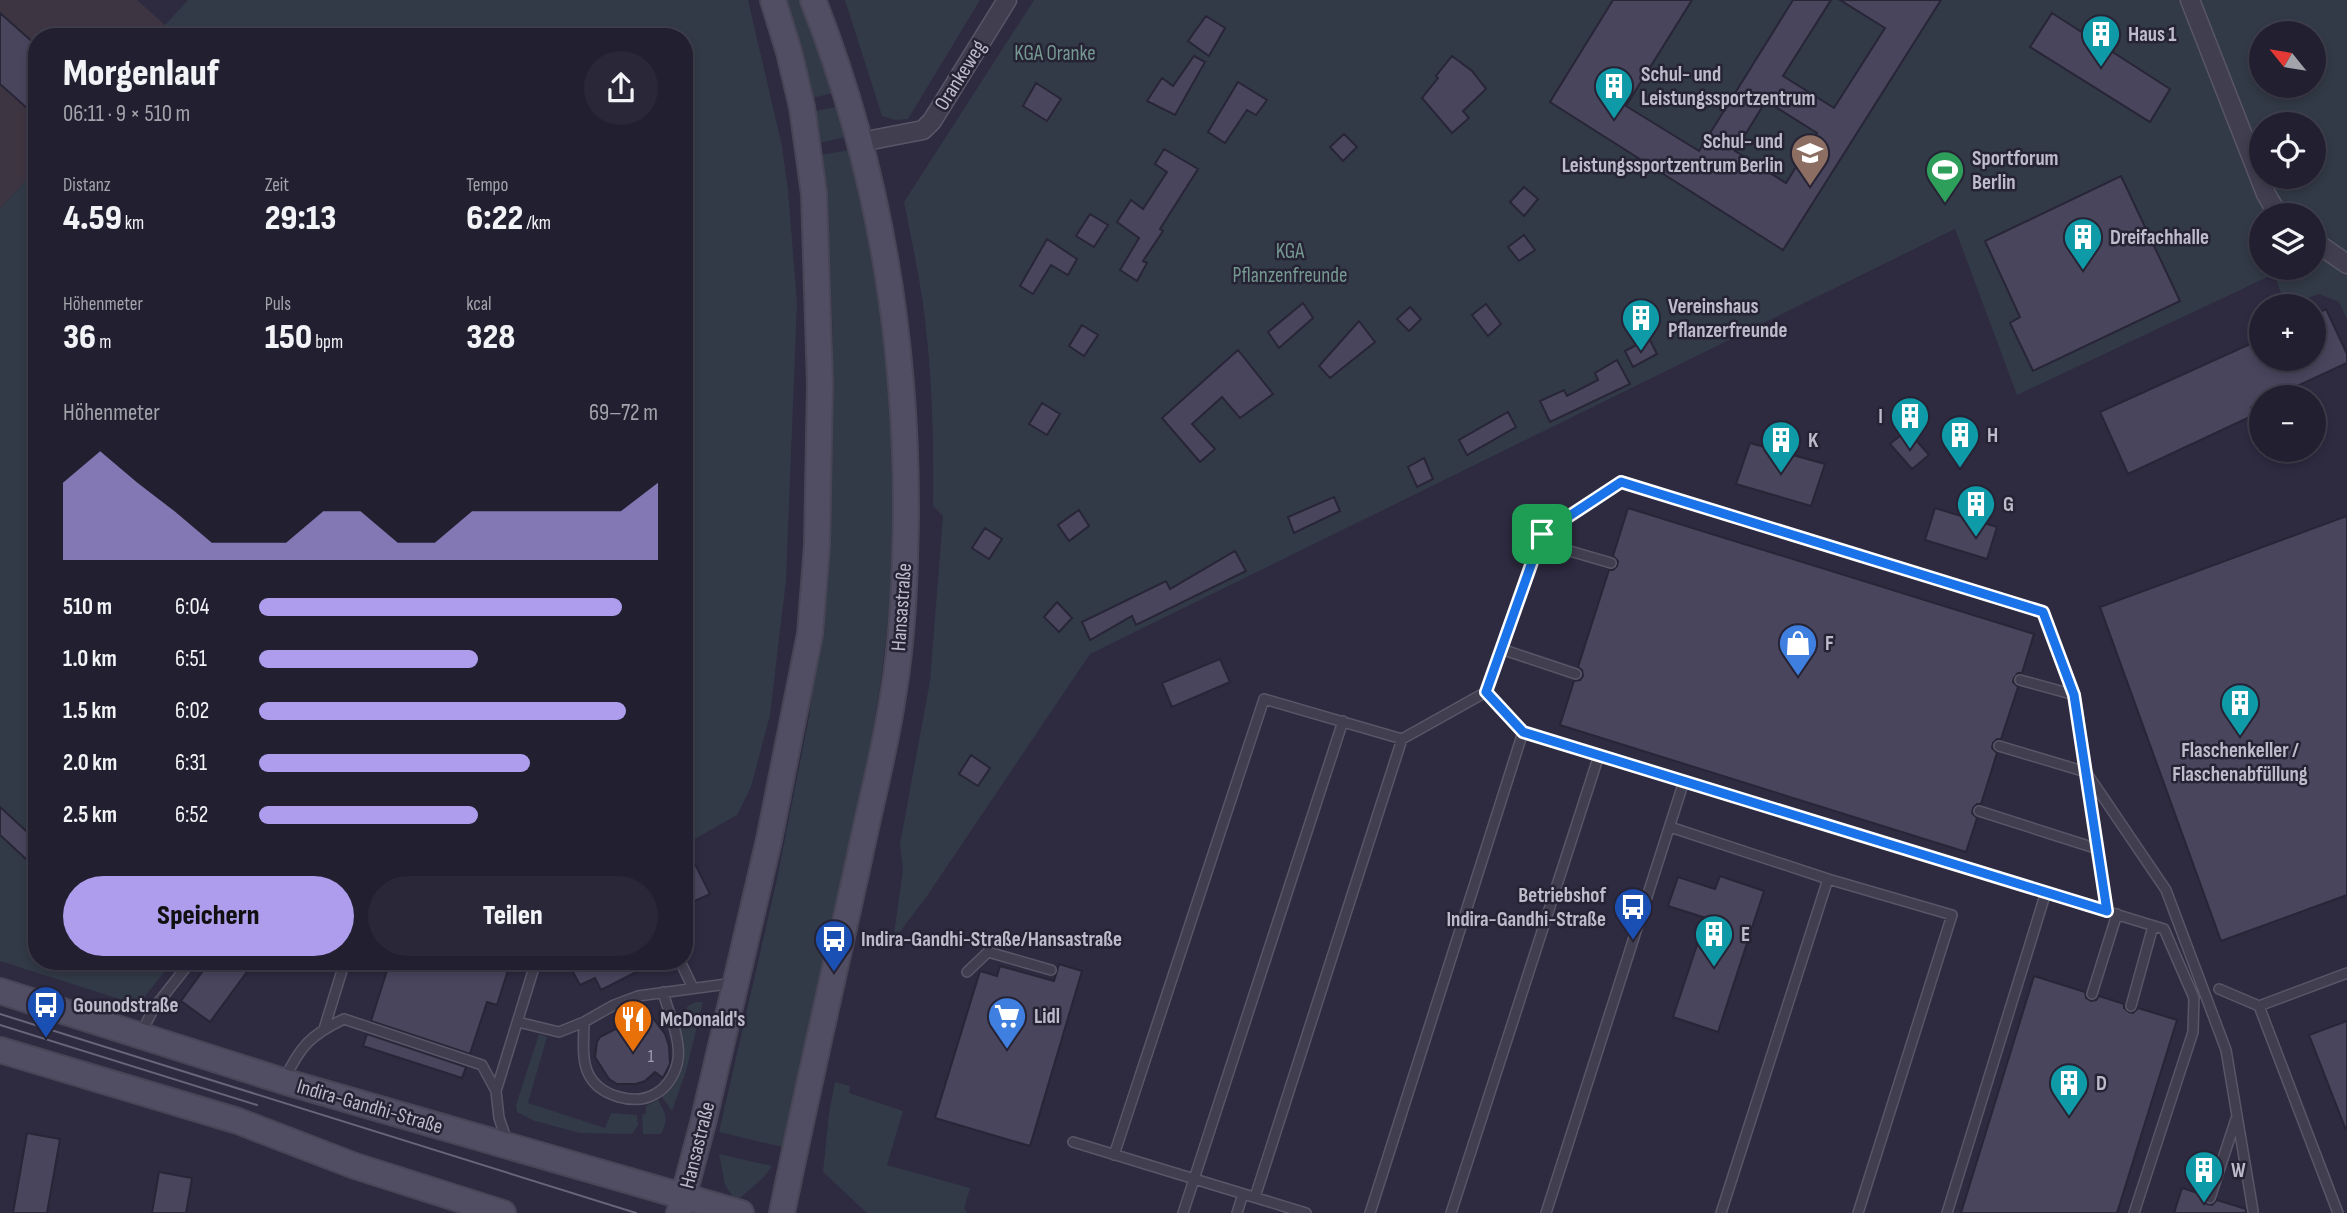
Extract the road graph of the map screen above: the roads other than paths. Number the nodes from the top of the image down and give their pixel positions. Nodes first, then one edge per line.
1 (773, 0) edge
2 (813, 0) edge
3 (1007, 0) edge
4 (2190, 0) edge
5 (861, 142) junction
6 (2271, 203) edge
7 (2326, 249) edge
8 (2347, 264) edge
9 (1539, 542) junction
10 (1611, 563) dead end
11 (1501, 649) junction
12 (1576, 674) dead end
13 (2020, 680) dead end
14 (1486, 692) junction
15 (2074, 695) junction
16 (1343, 721) junction
17 (1523, 732) junction
18 (1402, 739) junction
19 (1999, 746) dead end
20 (1599, 755) junction
21 (2086, 772) junction
22 (1685, 781) junction
23 (1979, 811) dead end
24 (1670, 827) junction
25 (2098, 849) junction
26 (1828, 879) junction
27 (2046, 892) junction
28 (2112, 913) junction
29 (2153, 926) junction
30 (184, 970) edge
31 (342, 970) edge
32 (533, 970) edge
33 (684, 970) edge
34 (1051, 970) dead end
35 (967, 972) dead end
36 (2347, 973) edge
37 (736, 982) junction
38 (693, 988) junction
39 (2218, 989) dead end
40 (0, 991) edge
41 (663, 992) junction
42 (2092, 994) dead end
43 (2131, 1006) dead end
44 (2259, 1006) junction
45 (519, 1021) junction
46 (584, 1023) junction
47 (324, 1029) junction
48 (140, 1036) junction
49 (0, 1050) edge
50 (283, 1081) junction
51 (496, 1091) junction
52 (2237, 1116) junction
53 (1073, 1142) dead end
54 (508, 1146) junction
55 (1114, 1155) junction
56 (1194, 1179) junction
57 (1244, 1194) junction
58 (1255, 1198) junction
59 (2210, 1198) dead end
60 (682, 1205) edge
61 (2253, 1211) dead end
62 (503, 1213) edge
63 (741, 1213) edge
64 (782, 1213) edge
65 (1183, 1213) edge
66 (1237, 1213) edge
67 (1306, 1213) edge
68 (1370, 1213) edge
69 (1451, 1213) edge
70 (1546, 1213) edge
71 (1721, 1213) edge
72 (1858, 1213) edge
73 (1947, 1213) edge
74 (2134, 1213) edge
75 (2338, 1213) edge

1 - 37 main road, Hansastraße
2 - 5 main road, Hansastraße
3 - 5 street, Orankeweg
4 - 6 street
5 - 64 main road, Hansastraße
7 - 8 street
9 - 10 lane
9 - 11 lane
9 - 15 lane
11 - 12 lane
11 - 14 lane
13 - 15 lane
14 - 17 lane
14 - 18 lane
15 - 21 lane
16 - 18 lane
16 - 55 lane
16 - 56 lane
17 - 20 lane
17 - 68 lane
18 - 58 lane
19 - 21 lane
20 - 22 lane
20 - 69 lane
21 - 25 lane
21 - 52 lane
22 - 24 lane
22 - 27 lane
23 - 25 lane
24 - 26 lane
24 - 70 lane
25 - 28 lane
26 - 71 lane
26 - 72 lane
27 - 28 lane
27 - 73 lane
28 - 29 lane
28 - 42 lane
29 - 43 lane
29 - 74 lane
30 - 48 lane
31 - 47 lane
32 - 45 lane
33 - 38 lane
34 - 35 lane
36 - 44 lane
37 - 38 lane
37 - 60 main road, Hansastraße
38 - 41 lane
39 - 44 lane
40 - 48 main road, Indira-Gandhi-Straße
41 - 46 lane
41 - 46 lane
44 - 75 lane
45 - 46 lane
45 - 51 lane
47 - 50 lane
47 - 51 lane
48 - 50 main road, Indira-Gandhi-Straße
49 - 62 main road
50 - 54 main road, Indira-Gandhi-Straße
51 - 54 lane
52 - 59 lane
52 - 61 lane
53 - 55 lane
54 - 60 main road, Indira-Gandhi-Straße
55 - 56 lane
56 - 57 lane
56 - 65 lane
57 - 58 lane
57 - 66 lane
58 - 67 lane
60 - 63 main road, Indira-Gandhi-Straße

